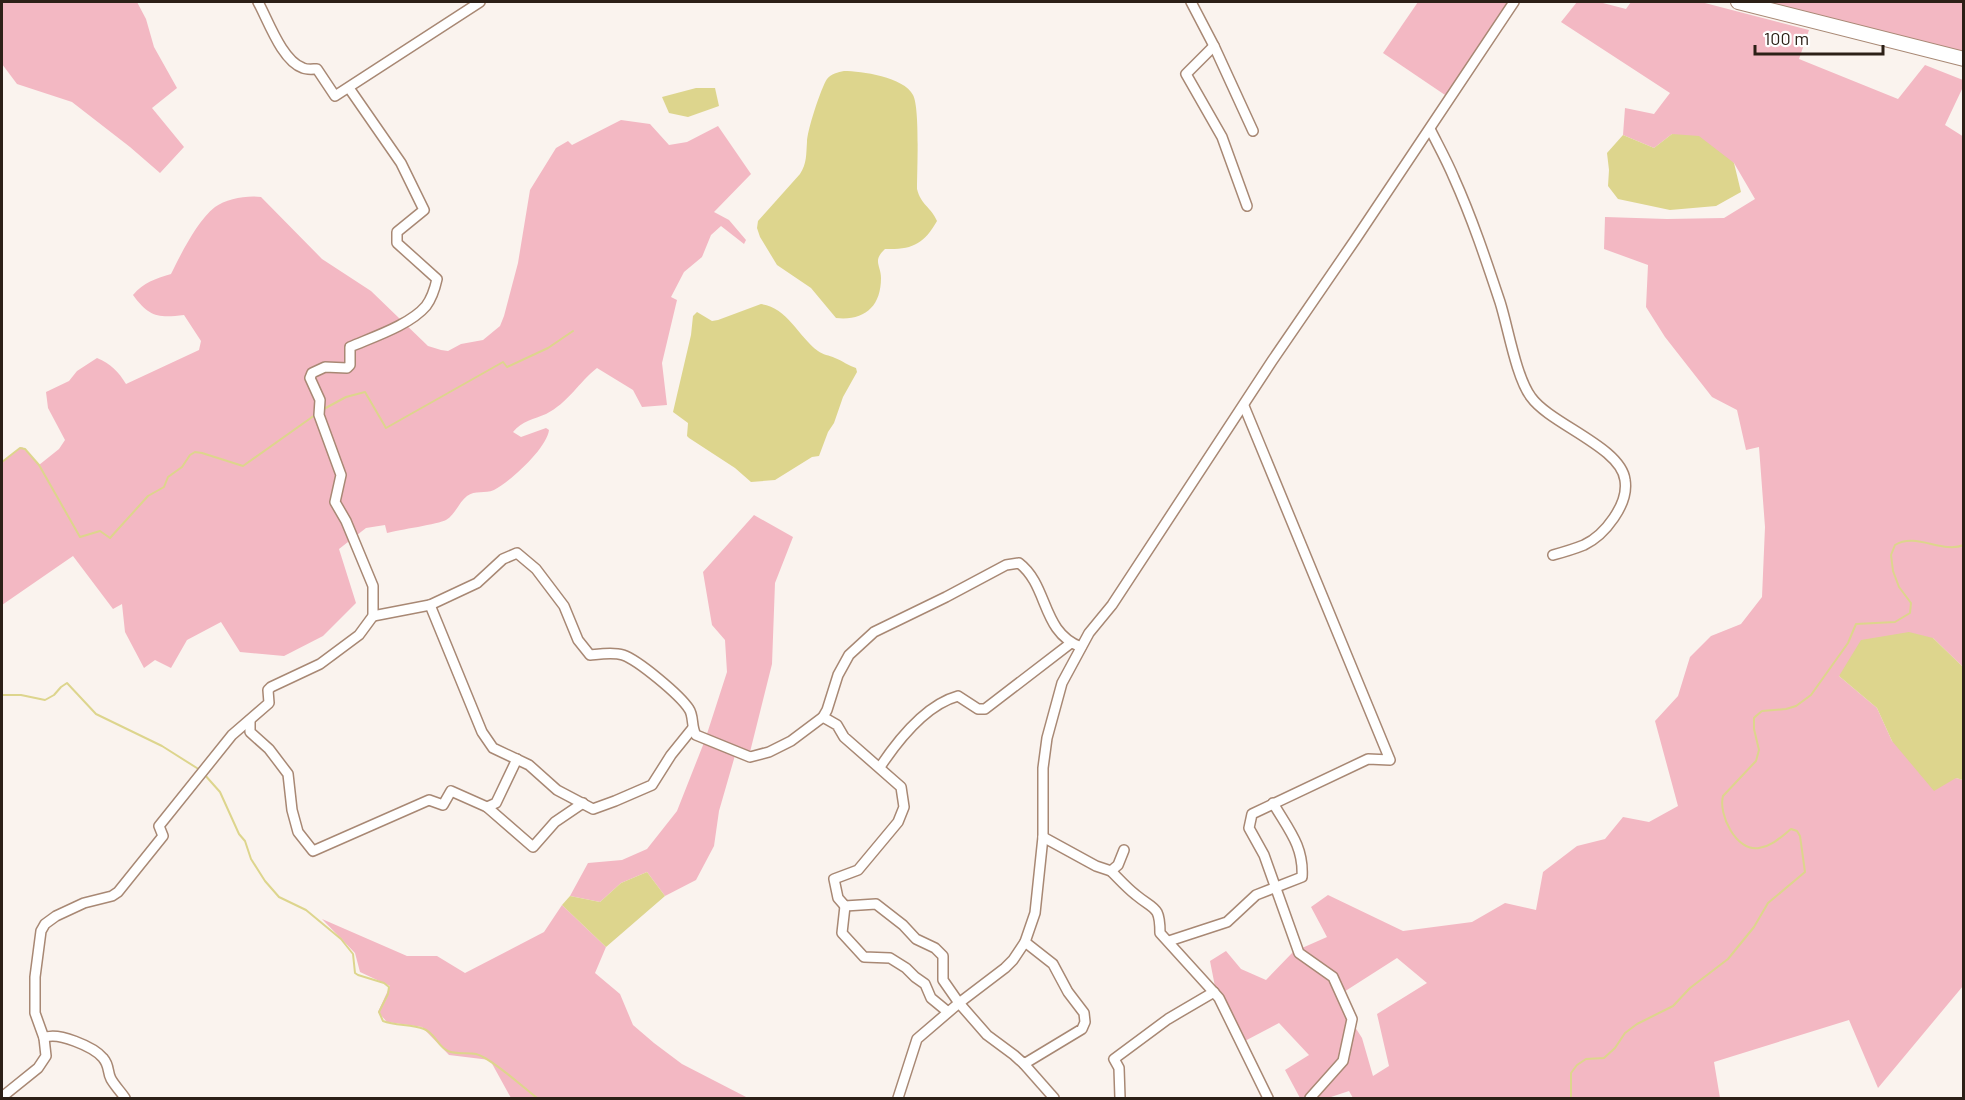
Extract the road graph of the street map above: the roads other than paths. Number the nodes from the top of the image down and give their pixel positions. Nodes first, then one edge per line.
1 (258, 2) edge
2 (480, 2) edge
3 (1191, 2) edge
4 (1514, 2) edge
5 (1738, 2) edge
6 (1214, 46) junction
7 (1964, 59) edge
8 (349, 88) junction
9 (1430, 129) junction
10 (1253, 131) dead end
11 (1247, 206) dead end
12 (1244, 406) junction
13 (1553, 555) dead end
14 (429, 605) junction
15 (373, 616) junction
16 (1071, 643) junction
17 (1081, 646) junction
18 (823, 717) junction
19 (250, 720) junction
20 (693, 729) junction
21 (517, 759) junction
22 (880, 767) junction
23 (583, 804) junction
24 (1273, 804) junction
25 (488, 807) junction
26 (1043, 837) junction
27 (1124, 850) dead end
28 (1111, 871) junction
29 (1277, 887) junction
30 (845, 906) junction
31 (1168, 941) junction
32 (1025, 942) junction
33 (1215, 992) junction
34 (959, 1003) junction
35 (948, 1012) junction
36 (44, 1038) junction
37 (1024, 1064) junction
38 (2, 1097) edge
39 (125, 1098) edge
40 (898, 1098) edge
41 (1054, 1098) edge
42 (1120, 1098) edge
43 (1268, 1098) edge
44 (1310, 1098) edge

1 - 8 street
2 - 8 street
3 - 6 street
4 - 9 street
5 - 7 street
6 - 10 street
6 - 11 street
8 - 15 street
9 - 12 street
9 - 13 street
12 - 17 street
12 - 24 street
14 - 15 street
14 - 20 street
14 - 21 street
15 - 19 street
16 - 17 street
16 - 18 street
16 - 22 street
17 - 26 street
18 - 20 street
18 - 22 street
19 - 25 street
19 - 36 street
20 - 23 street
21 - 23 street
21 - 25 street
22 - 30 street
23 - 25 street
24 - 29 street
24 - 29 street
26 - 28 street
26 - 32 street
27 - 28 street
28 - 31 street
29 - 31 street
29 - 44 street
30 - 34 street
30 - 35 street
31 - 33 street
32 - 34 street
32 - 37 street
33 - 42 street
33 - 43 street
34 - 35 street
34 - 37 street
35 - 40 street
36 - 38 street
36 - 39 street
37 - 41 street

